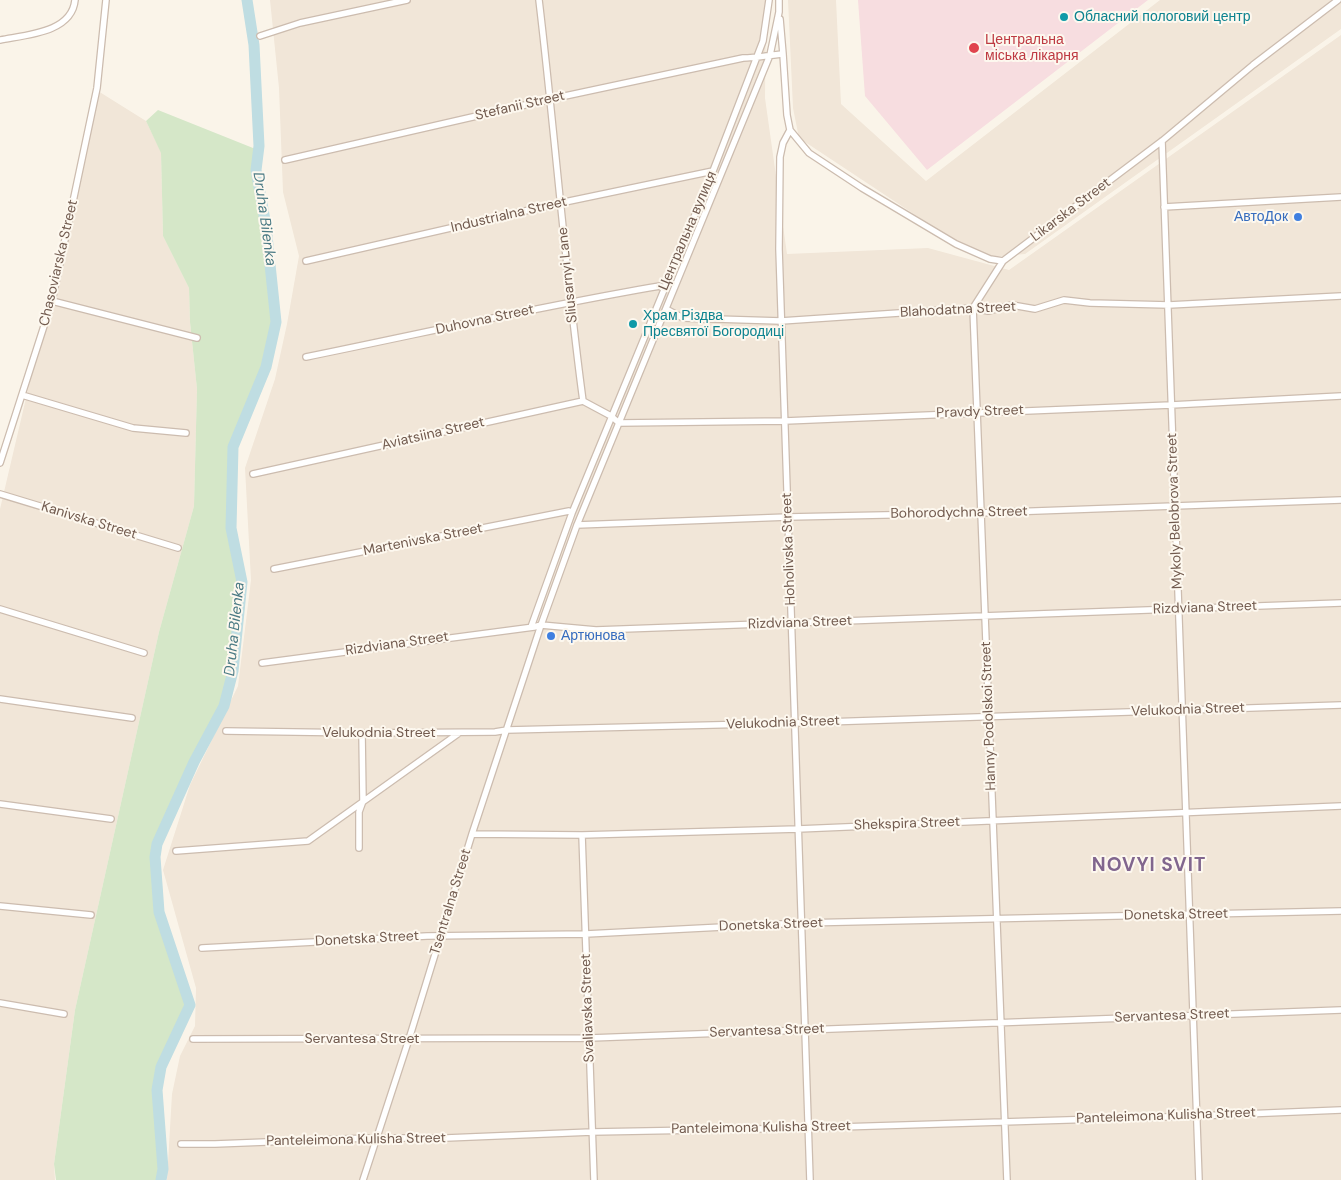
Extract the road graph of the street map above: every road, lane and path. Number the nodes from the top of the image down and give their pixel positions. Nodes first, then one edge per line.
1 (74, 0) edge
2 (106, 0) edge
3 (407, 0) edge
4 (539, 0) edge
5 (769, 0) edge
6 (779, 0) edge
7 (1338, 0) edge
8 (780, 12) junction
9 (260, 36) dead end
10 (0, 40) edge
11 (783, 54) junction
12 (770, 55) junction
13 (756, 58) junction
14 (551, 99) junction
15 (790, 130) junction
16 (1162, 141) junction
17 (285, 160) dead end
18 (714, 172) junction
19 (1341, 197) edge
20 (560, 203) junction
21 (1164, 207) junction
22 (306, 261) dead end
23 (1003, 261) junction
24 (664, 289) junction
25 (1341, 296) edge
26 (570, 301) junction
27 (52, 302) junction
28 (1168, 305) junction
29 (973, 308) junction
30 (666, 309) junction
31 (782, 321) junction
32 (197, 338) dead end
33 (306, 357) dead end
34 (22, 395) junction
35 (1341, 396) edge
36 (583, 401) junction
37 (1171, 405) junction
38 (977, 412) junction
39 (611, 416) junction
40 (785, 421) junction
41 (619, 423) junction
42 (186, 433) dead end
43 (0, 463) edge
44 (253, 474) dead end
45 (0, 494) edge
46 (1341, 500) edge
47 (1175, 506) junction
48 (572, 513) junction
49 (981, 513) junction
50 (788, 517) junction
51 (577, 525) junction
52 (178, 548) dead end
53 (274, 569) dead end
54 (1341, 603) edge
55 (0, 609) edge
56 (1178, 609) junction
57 (985, 616) junction
58 (792, 623) junction
59 (541, 624) junction
60 (531, 627) junction
61 (144, 652) dead end
62 (262, 663) dead end
63 (0, 699) edge
64 (1341, 705) edge
65 (1182, 710) junction
66 (989, 716) junction
67 (132, 718) dead end
68 (795, 723) junction
69 (226, 730) dead end
70 (507, 730) junction
71 (460, 732) junction
72 (362, 733) junction
73 (363, 801) junction
74 (0, 804) edge
75 (1341, 806) edge
76 (1186, 812) junction
77 (111, 819) dead end
78 (993, 821) junction
79 (798, 829) junction
80 (472, 834) junction
81 (582, 835) junction
82 (359, 848) dead end
83 (176, 851) dead end
84 (0, 906) edge
85 (1341, 911) edge
86 (1189, 914) junction
87 (91, 916) dead end
88 (997, 918) junction
89 (802, 923) junction
90 (586, 934) junction
91 (439, 936) junction
92 (202, 948) dead end
93 (0, 1003) edge
94 (1341, 1010) edge
95 (64, 1014) dead end
96 (1193, 1016) junction
97 (1001, 1022) junction
98 (805, 1029) junction
99 (590, 1038) junction
100 (193, 1039) dead end
101 (409, 1039) junction
102 (1341, 1110) edge
103 (1196, 1116) junction
104 (1005, 1121) junction
105 (808, 1128) junction
106 (592, 1132) junction
107 (376, 1138) junction
108 (181, 1144) dead end
109 (363, 1180) edge
110 (594, 1180) edge
111 (810, 1180) edge
112 (1007, 1180) edge
113 (1199, 1180) edge

1 - 10 street
2 - 27 street, Chasoviarska Street
3 - 9 street
4 - 14 street, Sliusarnyi Lane
5 - 13 street, Центральна вулиця
6 - 8 street
7 - 16 street, Likarska Street
8 - 11 street
8 - 12 street
11 - 12 street, Stefanii Street
11 - 15 street
12 - 13 street, Stefanii Street
12 - 30 street, Центральна вулиця
13 - 14 street, Stefanii Street
13 - 18 street, Центральна вулиця
14 - 17 street, Stefanii Street
14 - 20 street, Sliusarnyi Lane
15 - 23 street
15 - 31 street, Hoholivska Street
16 - 21 street, Mykoly Belobrova Street
16 - 23 street, Likarska Street
18 - 20 street, Industrialna Street
18 - 24 street, Центральна вулиця
19 - 21 street
20 - 22 street, Industrialna Street
20 - 26 street, Sliusarnyi Lane
21 - 28 street, Mykoly Belobrova Street
23 - 29 street
24 - 26 street, Duhovna Street
24 - 39 street, Центральна вулиця
25 - 28 street, Blahodatna Street
26 - 33 street, Duhovna Street
26 - 36 street, Sliusarnyi Lane
27 - 32 street
27 - 34 street, Chasoviarska Street
28 - 29 street, Blahodatna Street
28 - 37 street, Mykoly Belobrova Street
29 - 31 street, Blahodatna Street
29 - 38 street, Hanny Podolskoi Street
30 - 31 street, Blahodatna Street
30 - 41 street, Центральна вулиця
31 - 40 street, Hoholivska Street
34 - 42 street
34 - 43 street, Chasoviarska Street
35 - 37 street, Pravdy Street
36 - 39 street
36 - 44 street, Aviatsiina Street
37 - 38 street, Pravdy Street
37 - 47 street, Mykoly Belobrova Street
38 - 40 street, Pravdy Street
38 - 49 street, Hanny Podolskoi Street
39 - 41 street
39 - 48 street, Центральна вулиця
40 - 41 street, Pravdy Street
40 - 50 street, Hoholivska Street
41 - 51 street, Центральна вулиця
45 - 52 street, Kanivska Street
46 - 47 street, Bohorodychna Street
47 - 49 street, Bohorodychna Street
47 - 56 street, Mykoly Belobrova Street
48 - 53 street, Martenivska Street
48 - 60 street, Центральна вулиця
49 - 50 street, Bohorodychna Street
49 - 57 street, Hanny Podolskoi Street
50 - 51 street, Bohorodychna Street
50 - 58 street, Hoholivska Street
51 - 59 street, Центральна вулиця
54 - 56 street, Rizdviana Street
55 - 61 street
56 - 57 street, Rizdviana Street
56 - 65 street, Mykoly Belobrova Street
57 - 58 street, Rizdviana Street
57 - 66 street, Hanny Podolskoi Street
58 - 59 street, Rizdviana Street
58 - 68 street, Hoholivska Street
59 - 60 street, Rizdviana Street
59 - 70 street, Tsentralna Street
60 - 62 street, Rizdviana Street
63 - 67 street
64 - 65 street, Velukodnia Street
65 - 66 street, Velukodnia Street
65 - 76 street, Mykoly Belobrova Street
66 - 68 street, Velukodnia Street
66 - 78 street, Hanny Podolskoi Street
68 - 70 street, Velukodnia Street
68 - 79 street, Hoholivska Street
69 - 72 street, Velukodnia Street
70 - 71 street, Velukodnia Street
70 - 80 street, Tsentralna Street
71 - 72 street, Velukodnia Street
71 - 73 street
72 - 73 street
73 - 82 street
73 - 83 street
74 - 77 street
75 - 76 street, Shekspira Street
76 - 78 street, Shekspira Street
76 - 86 street, Mykoly Belobrova Street
78 - 79 street, Shekspira Street
78 - 88 street, Hanny Podolskoi Street
79 - 81 street, Shekspira Street
79 - 89 street, Hoholivska Street
80 - 81 street, Shekspira Street
80 - 91 street, Tsentralna Street
81 - 90 street, Svaliavska Street
84 - 87 street
85 - 86 street, Donetska Street
86 - 88 street, Donetska Street
86 - 96 street, Mykoly Belobrova Street
88 - 89 street, Donetska Street
88 - 97 street, Hanny Podolskoi Street
89 - 90 street, Donetska Street
89 - 98 street, Hoholivska Street
90 - 91 street, Donetska Street
90 - 99 street, Svaliavska Street
91 - 92 street, Donetska Street
91 - 101 street, Tsentralna Street
93 - 95 street
94 - 96 street, Servantesa Street
96 - 97 street, Servantesa Street
96 - 103 street, Mykoly Belobrova Street
97 - 98 street, Servantesa Street
97 - 104 street, Hanny Podolskoi Street
98 - 99 street, Servantesa Street
98 - 105 street, Hoholivska Street
99 - 101 street, Servantesa Street
99 - 106 street, Svaliavska Street
100 - 101 street, Servantesa Street
101 - 107 street, Tsentralna Street
102 - 103 street, Panteleimona Kulisha Street
103 - 104 street, Panteleimona Kulisha Street
103 - 113 street, Mykoly Belobrova Street
104 - 105 street, Panteleimona Kulisha Street
104 - 112 street, Hanny Podolskoi Street
105 - 106 street, Panteleimona Kulisha Street
105 - 111 street, Hoholivska Street
106 - 107 street, Panteleimona Kulisha Street
106 - 110 street, Svaliavska Street
107 - 108 street, Panteleimona Kulisha Street
107 - 109 street, Tsentralna Street

